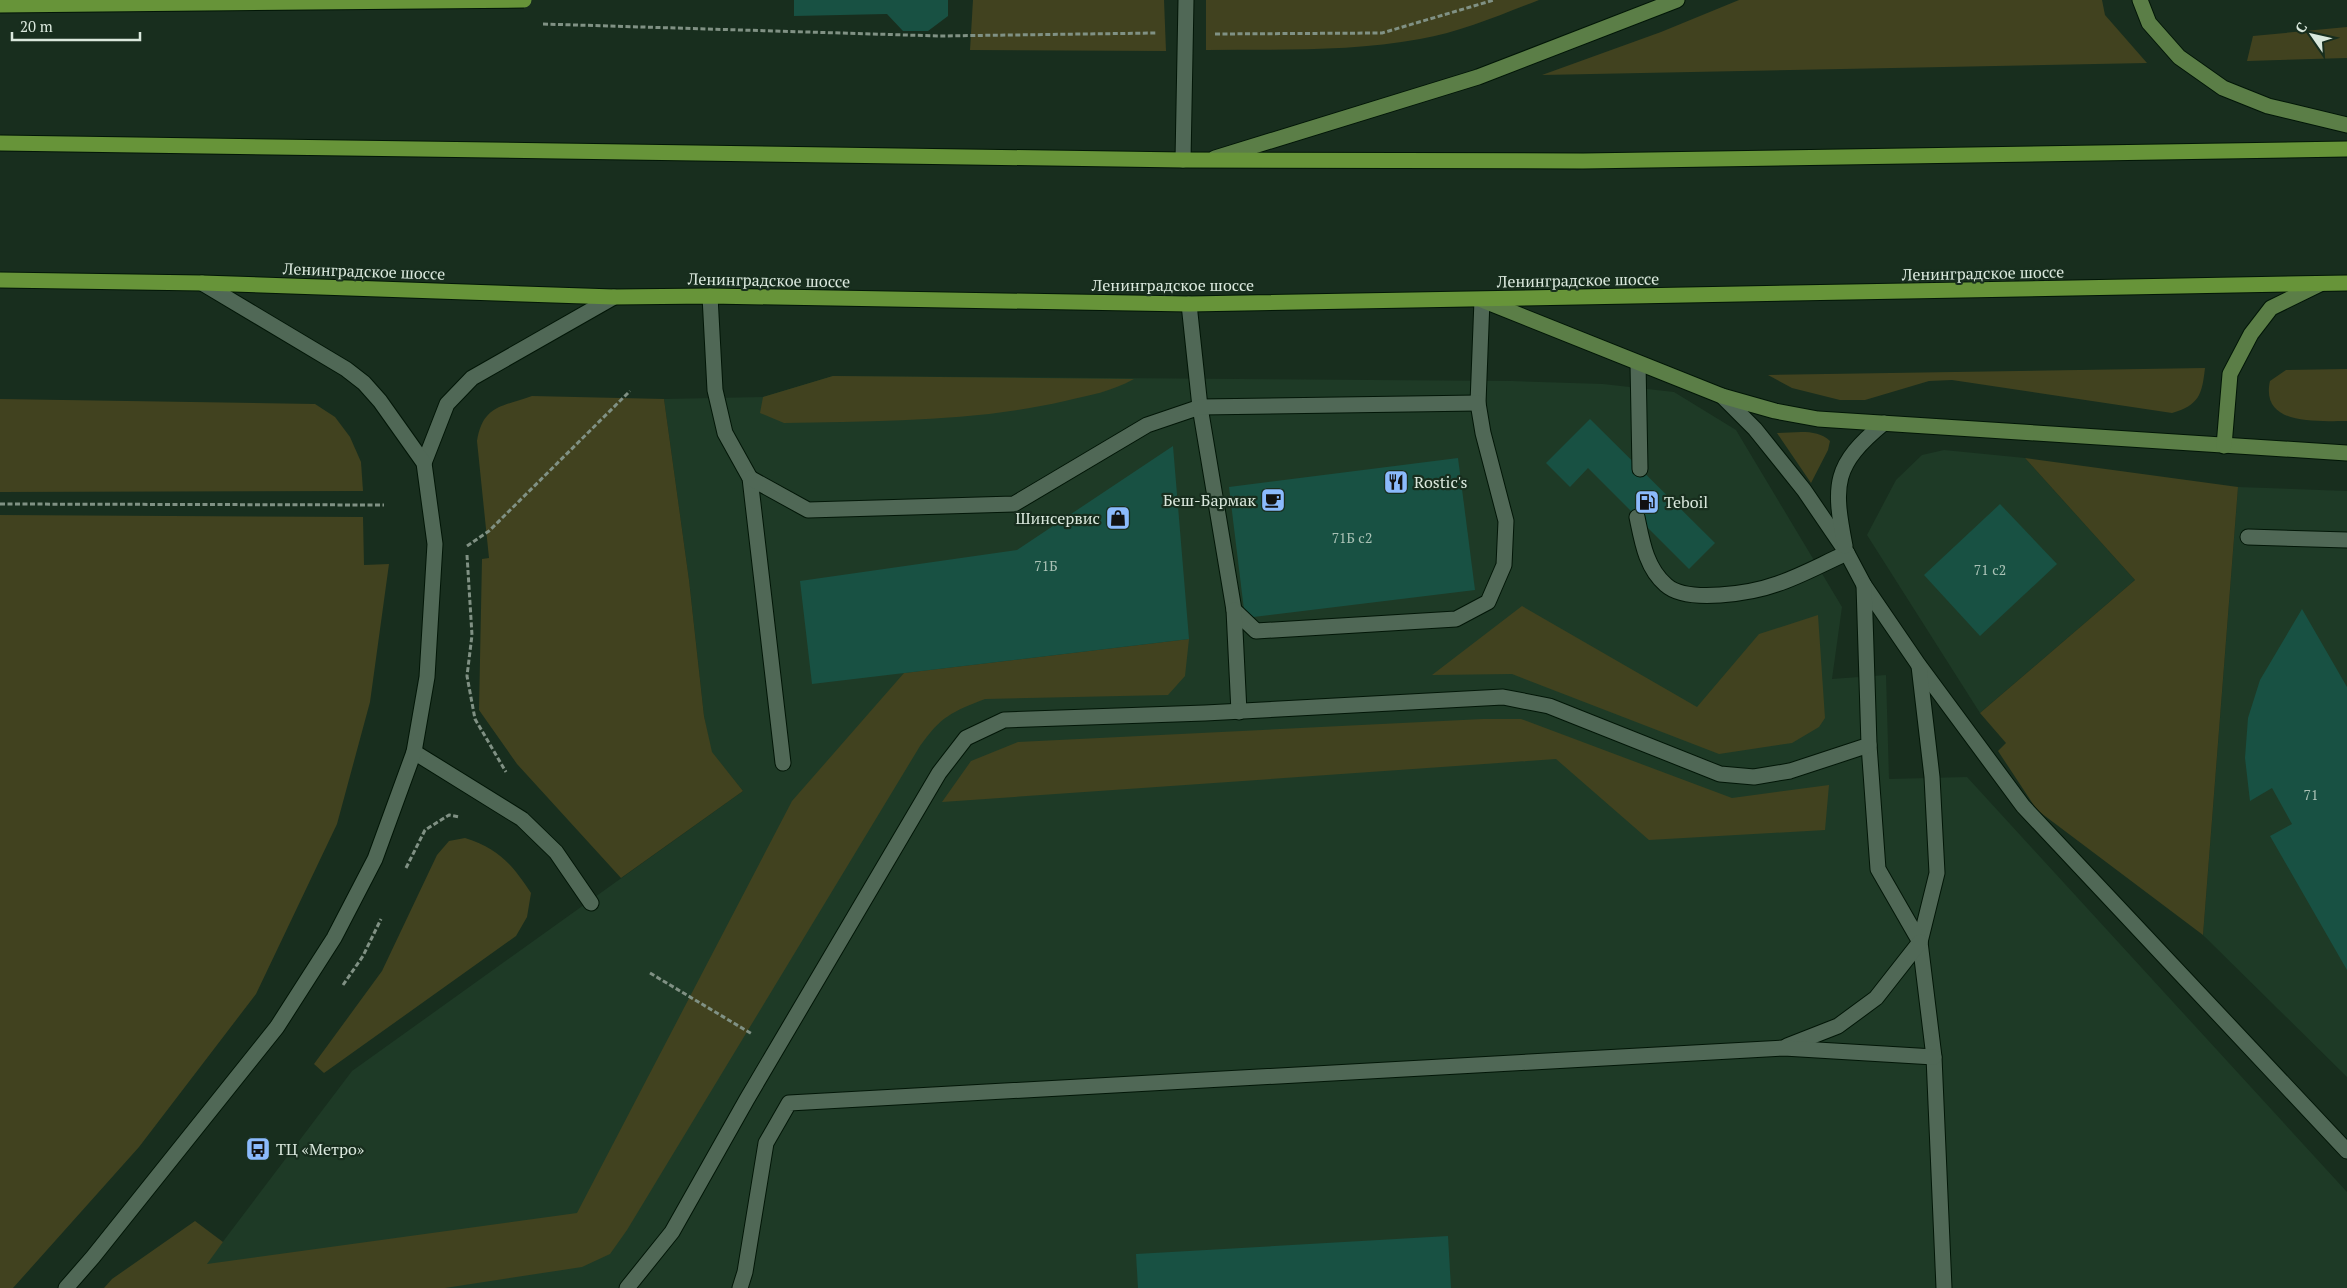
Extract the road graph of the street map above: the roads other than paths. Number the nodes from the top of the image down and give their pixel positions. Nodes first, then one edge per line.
1 (524, 0) edge
2 (1186, 0) edge
3 (1677, 0) edge
4 (2140, 0) edge
5 (0, 5) edge
6 (2347, 126) edge
7 (0, 142) edge
8 (2347, 149) edge
9 (1211, 159) junction
10 (1183, 160) junction
11 (0, 280) edge
12 (202, 283) junction
13 (2347, 283) edge
14 (2320, 284) junction
15 (710, 296) junction
16 (614, 297) junction
17 (1482, 300) junction
18 (1189, 304) junction
19 (1638, 363) junction
20 (1722, 396) junction
21 (1478, 403) junction
22 (1200, 407) junction
23 (1884, 423) junction
24 (2224, 446) junction
25 (2347, 453) edge
26 (424, 463) junction
27 (1640, 469) dead end
28 (750, 478) junction
29 (1637, 516) dead end
30 (2248, 537) dead end
31 (2347, 540) edge
32 (1846, 553) junction
33 (1864, 585) junction
34 (1234, 610) junction
35 (1918, 664) junction
36 (1238, 712) junction
37 (1869, 744) junction
38 (414, 752) junction
39 (783, 763) dead end
40 (590, 903) dead end
41 (1920, 942) junction
42 (1784, 1048) junction
43 (1934, 1057) junction
44 (2347, 1151) edge
45 (66, 1288) edge
46 (627, 1288) edge
47 (740, 1288) edge
48 (1944, 1288) edge

1 - 5 main road, bridge
2 - 10 street
3 - 9 street
4 - 6 street
7 - 10 main road
8 - 9 main road
9 - 10 main road
11 - 12 main road, Ленинградское шоссе
12 - 16 main road, Ленинградское шоссе
12 - 26 street
13 - 14 main road, Ленинградское шоссе
14 - 17 main road, Ленинградское шоссе
14 - 24 street
15 - 16 main road, Ленинградское шоссе
15 - 18 main road, Ленинградское шоссе
15 - 28 street
16 - 26 street
17 - 18 main road, Ленинградское шоссе
17 - 19 street
17 - 21 street
18 - 22 street
19 - 20 street
19 - 27 street
20 - 23 street
20 - 32 street
21 - 22 street
21 - 34 street
22 - 28 street
22 - 34 street
23 - 24 street
23 - 32 street
24 - 25 street
26 - 38 street
28 - 39 street
29 - 32 street
30 - 31 street
32 - 33 street
33 - 35 street
33 - 37 street
34 - 36 street
35 - 41 street
35 - 44 street
36 - 37 street
36 - 46 street
37 - 41 street
38 - 40 street
38 - 45 street
41 - 42 street
41 - 43 street
42 - 43 street
42 - 47 street
43 - 48 street

